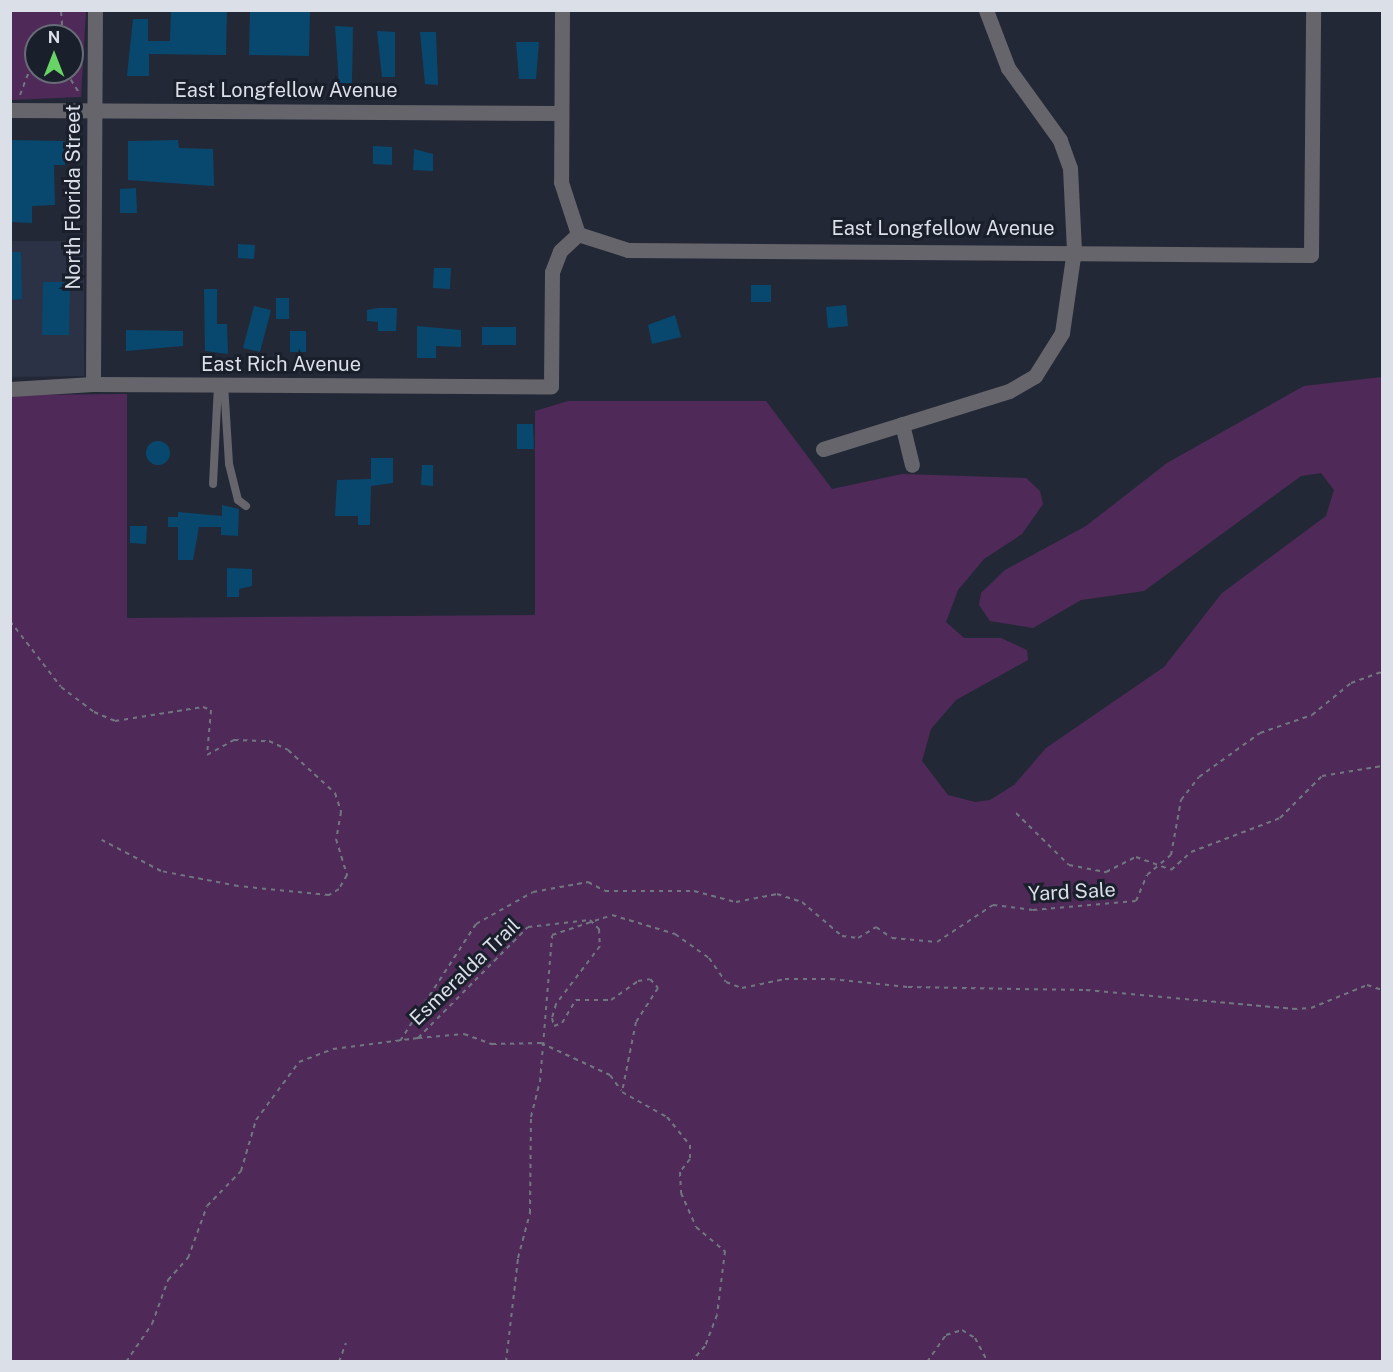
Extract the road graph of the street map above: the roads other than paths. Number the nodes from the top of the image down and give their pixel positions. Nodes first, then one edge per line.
1 (95, 10) edge
2 (562, 10) edge
3 (986, 10) edge
4 (1313, 10) edge
5 (15, 104) edge
6 (94, 110) junction
7 (561, 113) junction
8 (578, 234) junction
9 (1074, 250) junction
10 (93, 384) junction
11 (221, 384) junction
12 (10, 389) edge
13 (902, 424) junction
14 (823, 449) dead end
15 (912, 465) dead end
16 (213, 484) dead end
17 (246, 506) dead end

1 - 6 street, North Florida Street
2 - 7 street
3 - 9 street
4 - 9 street, East Longfellow Avenue
5 - 6 street, East Longfellow Avenue
6 - 7 street, East Longfellow Avenue
6 - 10 street, North Florida Street
7 - 8 street
8 - 9 street, East Longfellow Avenue
8 - 11 street, East Rich Avenue
9 - 13 street
10 - 11 street, East Rich Avenue
10 - 12 street, East Rich Avenue
11 - 16 lane
11 - 17 lane
13 - 14 street
13 - 15 street

